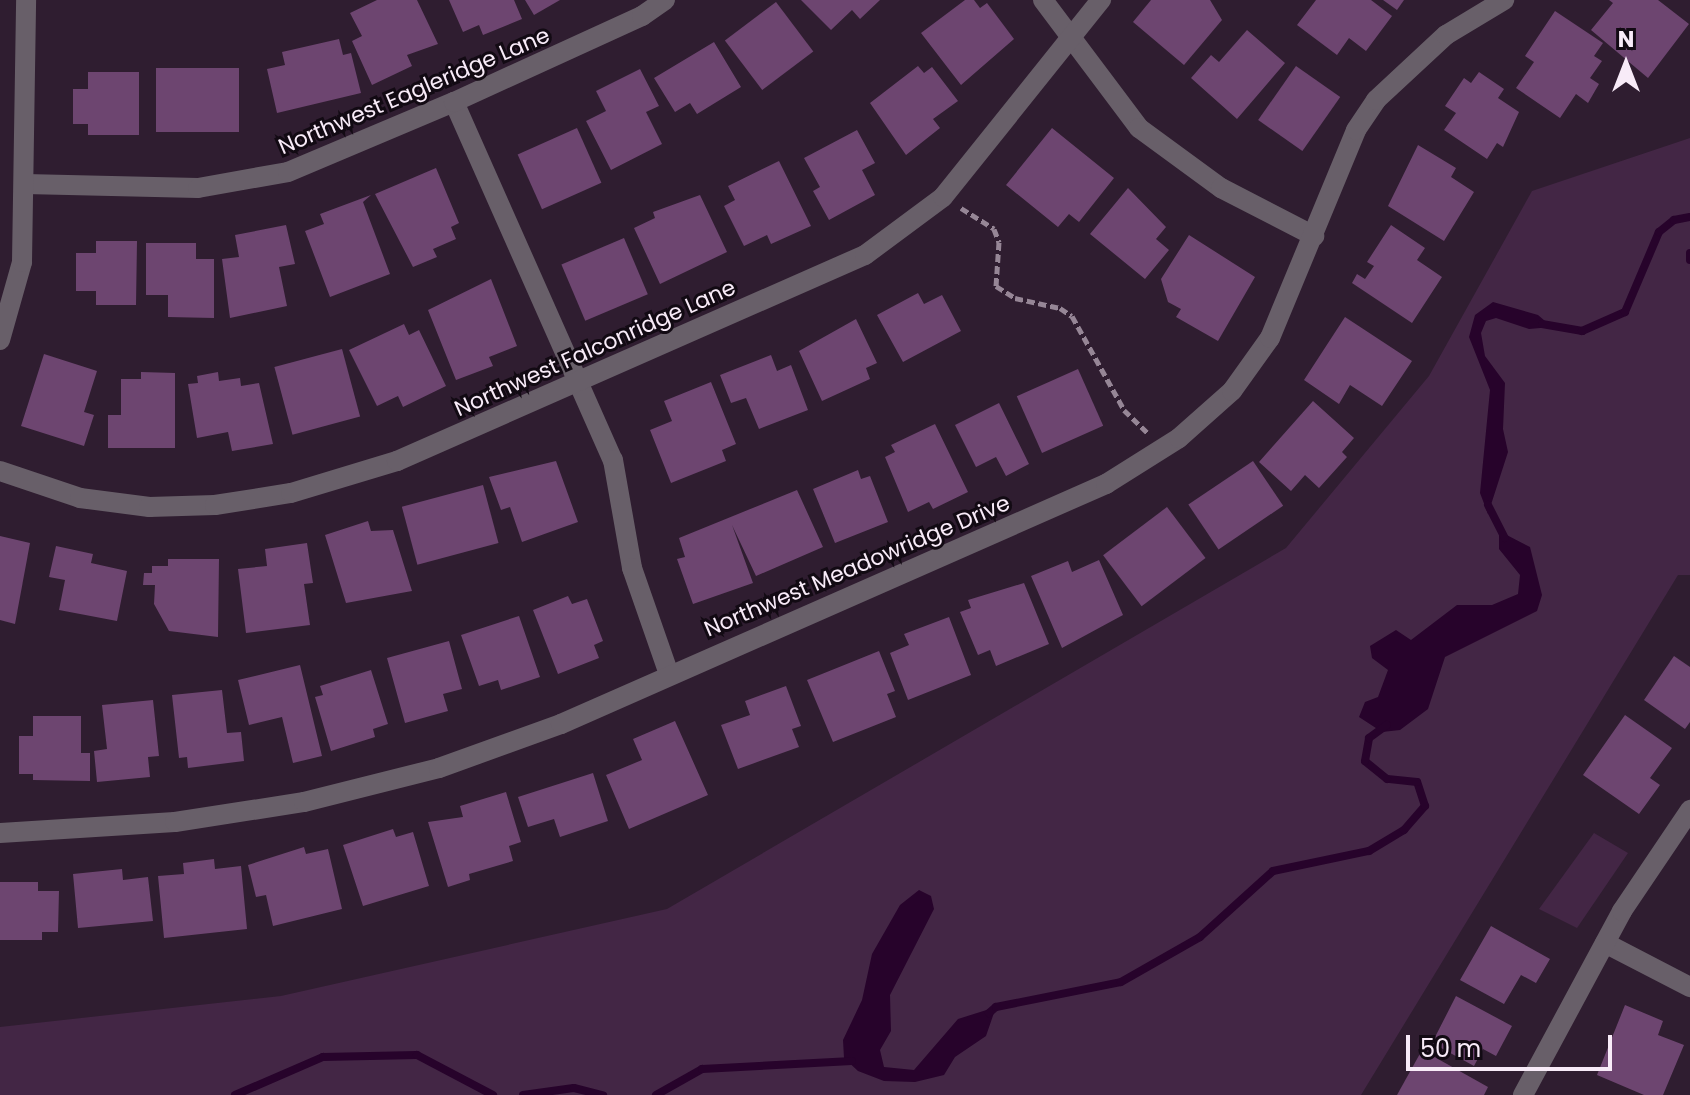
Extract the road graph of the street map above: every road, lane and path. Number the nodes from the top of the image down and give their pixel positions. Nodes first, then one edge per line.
1 (26, 0) edge
2 (665, 0) edge
3 (1043, 0) edge
4 (1101, 0) edge
5 (1504, 0) edge
6 (1071, 37) junction
7 (454, 102) junction
8 (25, 184) junction
9 (943, 197) junction
10 (1314, 236) junction
11 (0, 340) edge
12 (579, 382) junction
13 (1156, 453) junction
14 (0, 471) edge
15 (669, 674) junction
16 (1690, 810) edge
17 (0, 833) edge
18 (1605, 943) junction
19 (1690, 987) edge
20 (1523, 1095) edge

1 - 8 street
2 - 7 street, Northwest Eagleridge Lane
3 - 6 street
4 - 6 street, Northwest Falconridge Lane
5 - 10 street, Northwest Meadowridge Drive
6 - 9 street, Northwest Falconridge Lane
6 - 10 street
7 - 8 street, Northwest Eagleridge Lane
7 - 12 street
8 - 11 street
9 - 12 street, Northwest Falconridge Lane
9 - 13 path
10 - 13 street, Northwest Meadowridge Drive
12 - 14 street, Northwest Falconridge Lane
12 - 15 street
13 - 15 street, Northwest Meadowridge Drive
15 - 17 street, Northwest Meadowridge Drive
16 - 18 street
18 - 19 street
18 - 20 street

